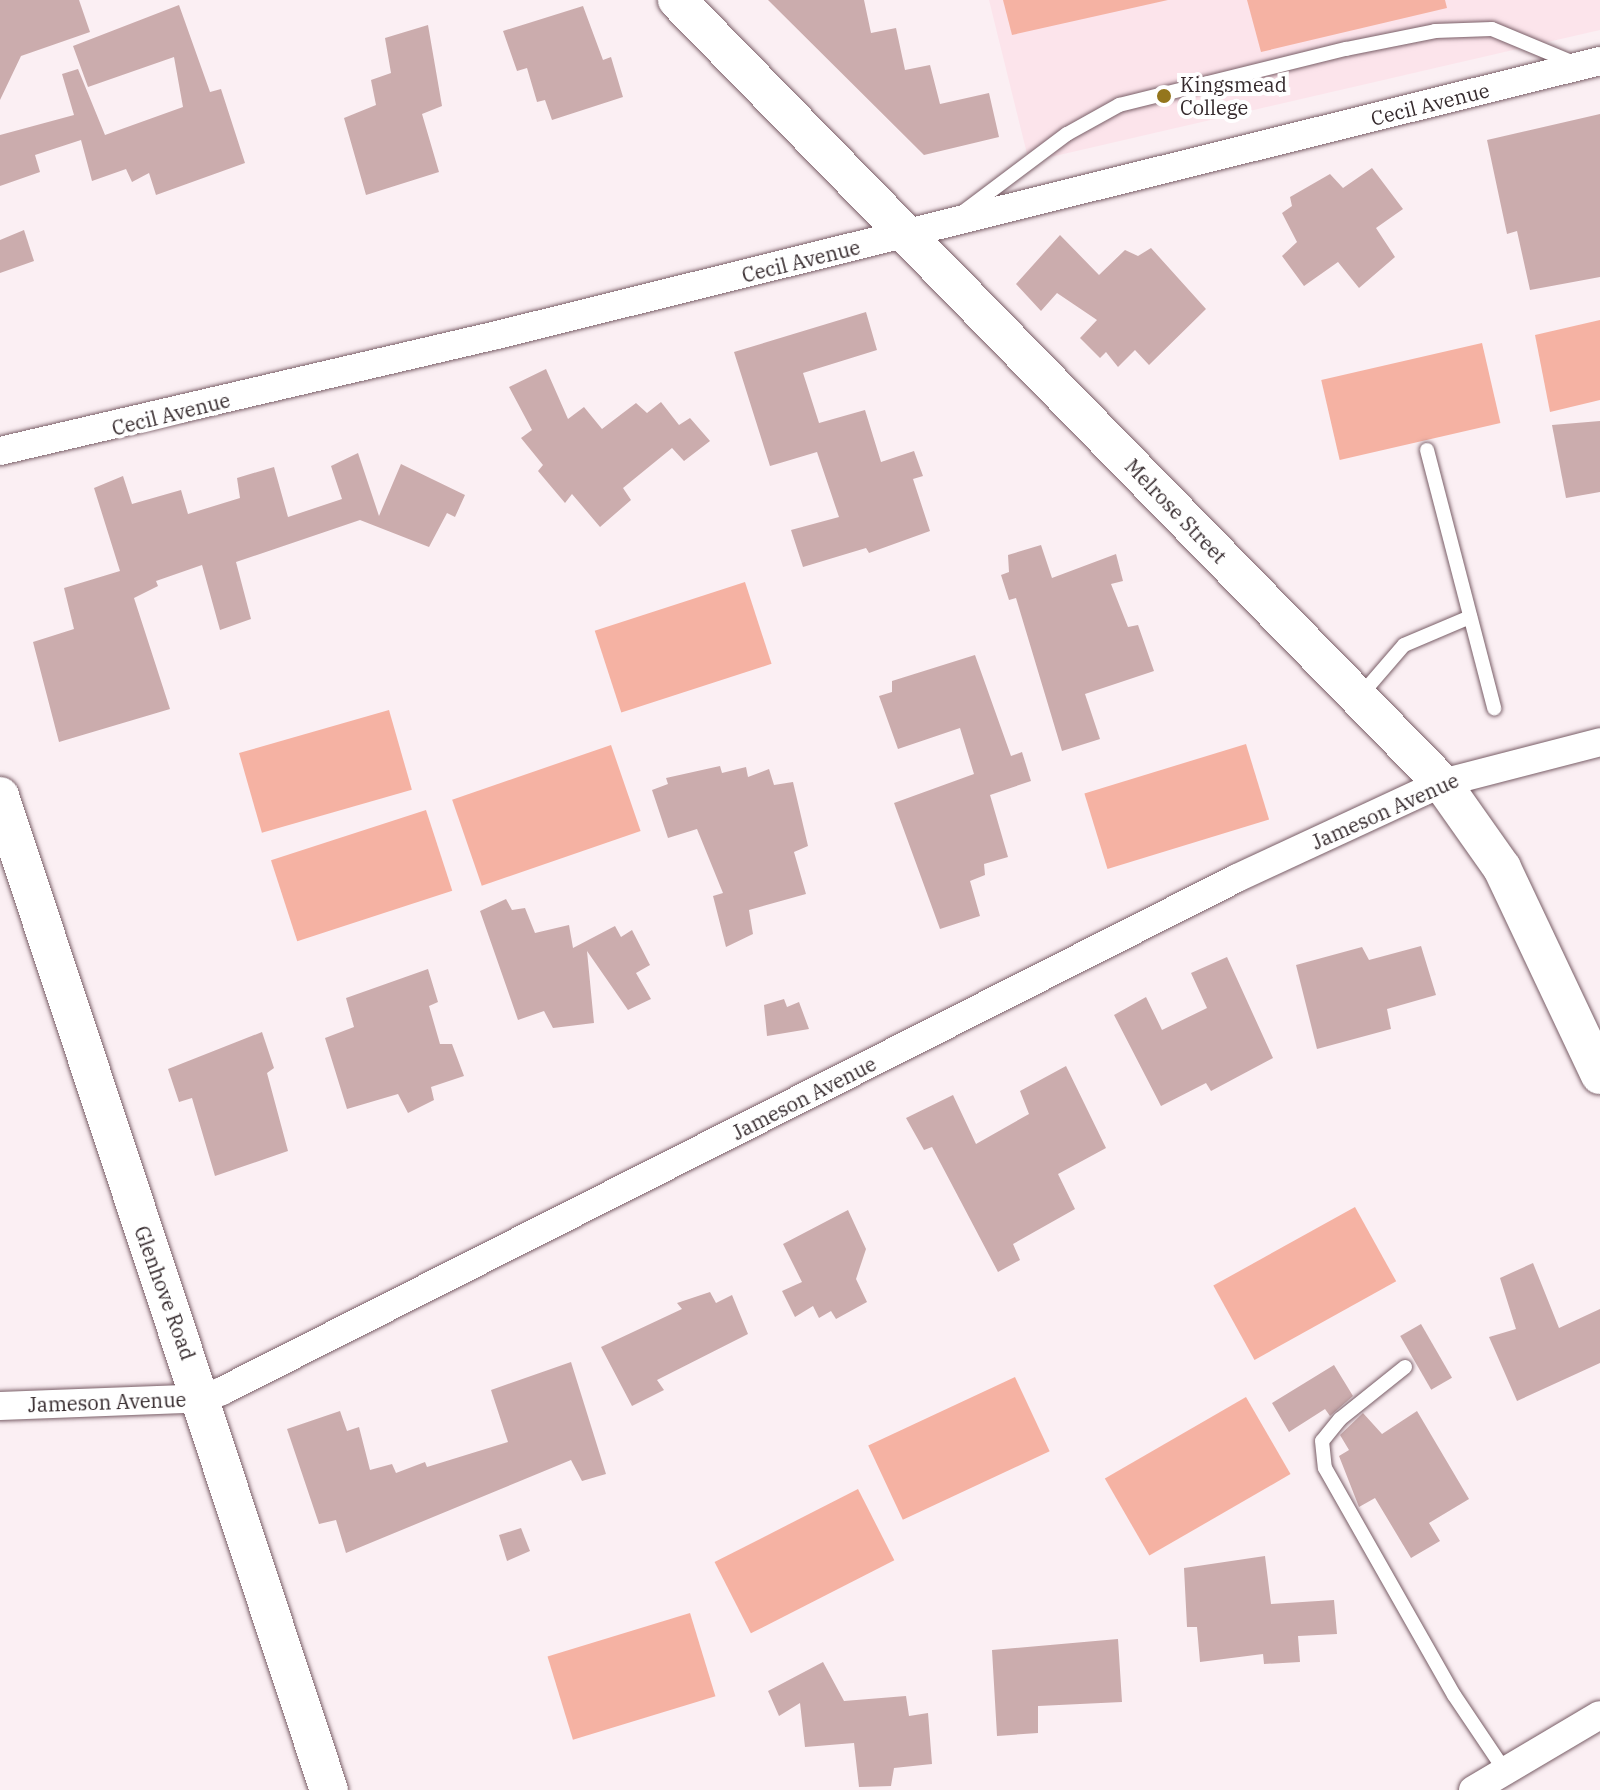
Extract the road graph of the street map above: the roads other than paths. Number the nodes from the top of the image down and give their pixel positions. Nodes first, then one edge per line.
1 (677, 0) edge
2 (1590, 64) edge
3 (943, 226) junction
4 (906, 236) junction
5 (1427, 450) dead end
6 (0, 451) edge
7 (1470, 617) junction
8 (1359, 696) junction
9 (1494, 708) dead end
10 (1600, 742) edge
11 (1442, 783) junction
12 (0, 796) edge
13 (1600, 1075) edge
14 (1405, 1367) dead end
15 (204, 1398) junction
16 (0, 1406) edge
17 (1600, 1715) edge
18 (1505, 1771) junction
19 (329, 1790) edge
20 (1473, 1790) edge

1 - 4 street, Melrose Street
2 - 3 street, Cecil Avenue
2 - 3 lane
3 - 4 street, Cecil Avenue
4 - 6 street, Cecil Avenue
4 - 8 street, Melrose Street
5 - 7 lane
7 - 8 lane
7 - 9 lane
8 - 11 street, Melrose Street
10 - 11 street, Jameson Avenue
11 - 13 street, Melrose Street
11 - 15 street, Jameson Avenue
12 - 15 street, Glenhove Road
14 - 18 lane
15 - 16 street, Jameson Avenue
15 - 19 street, Glenhove Road
17 - 18 street
18 - 20 street

